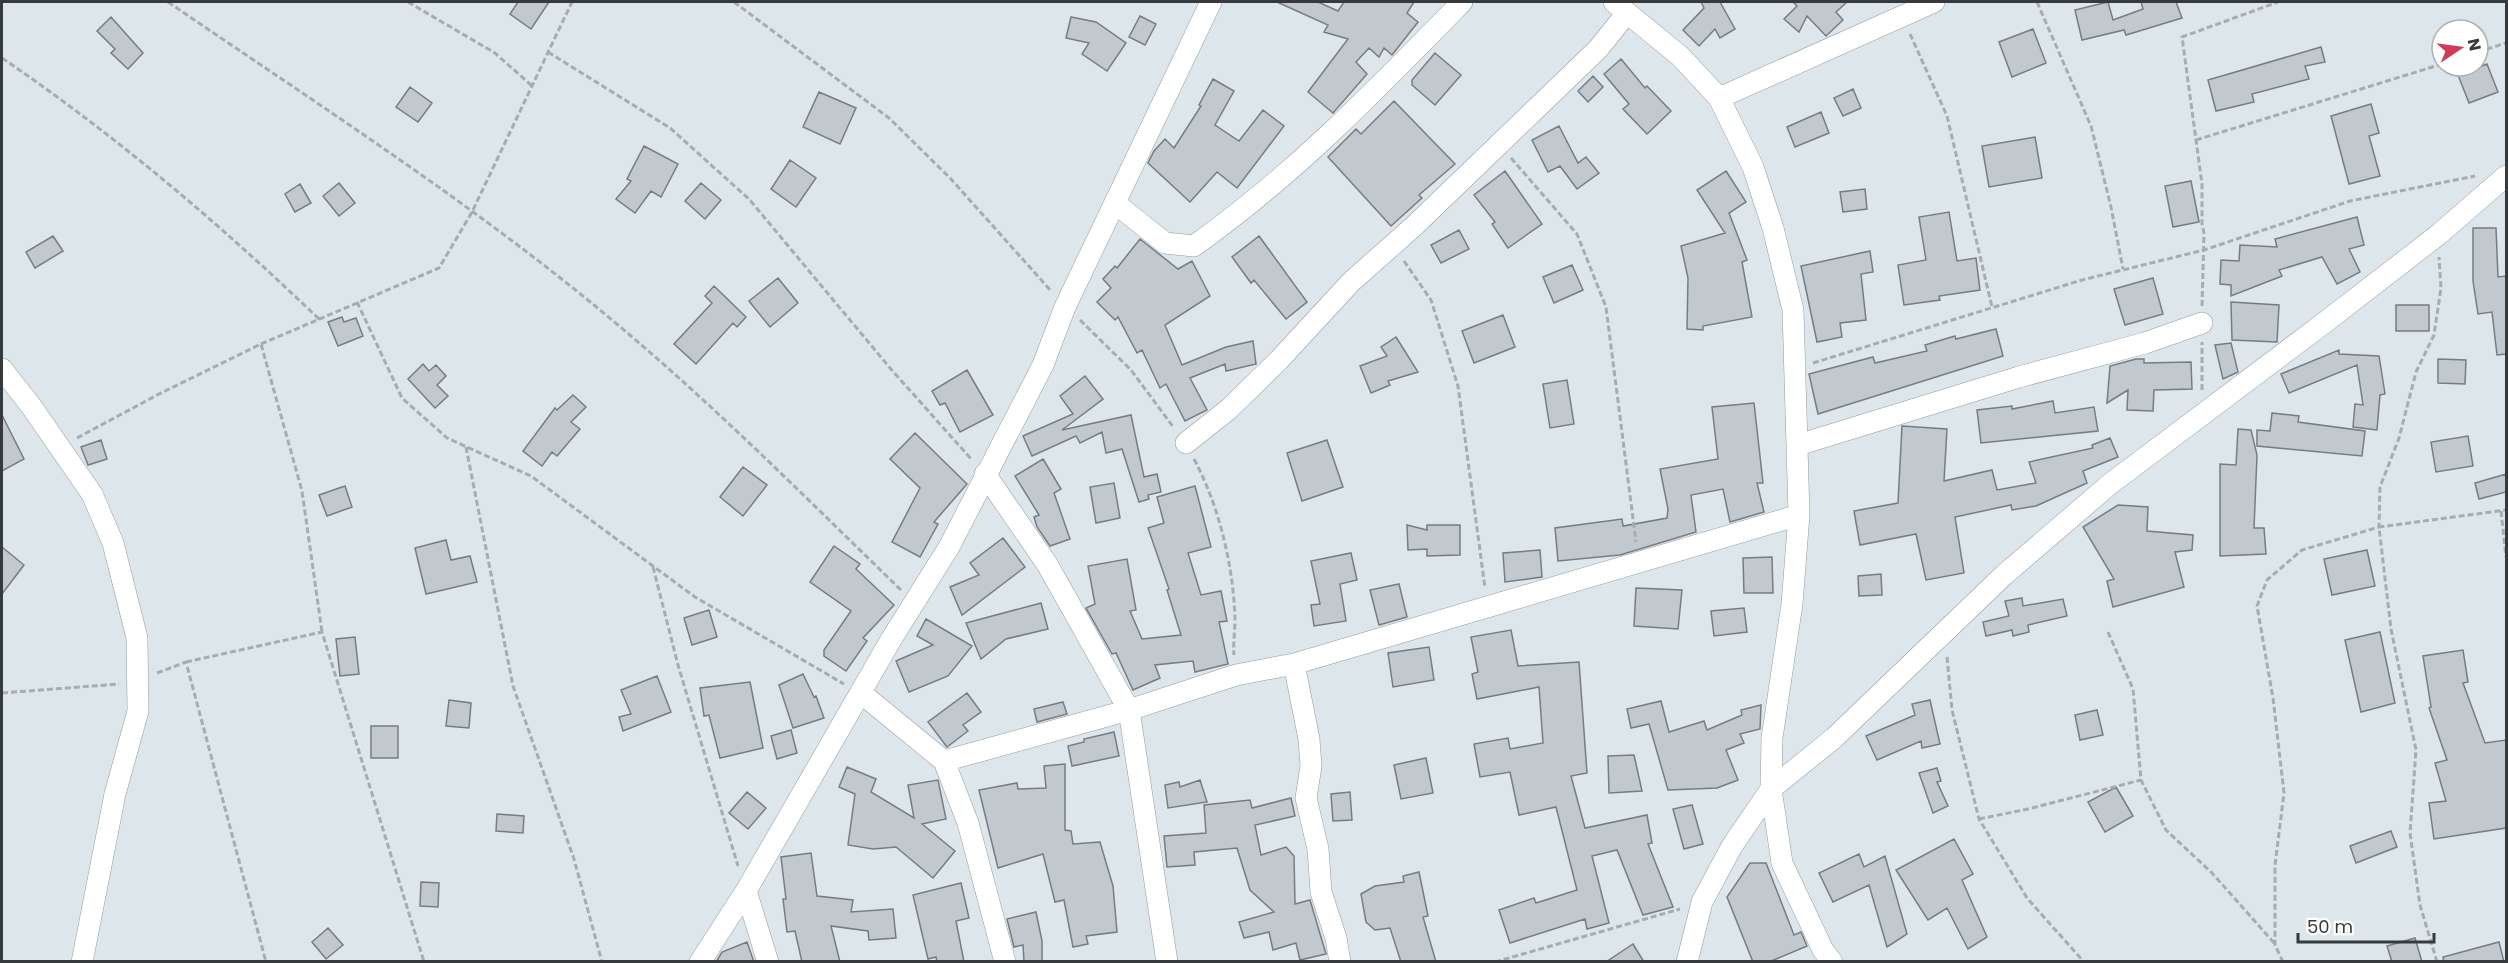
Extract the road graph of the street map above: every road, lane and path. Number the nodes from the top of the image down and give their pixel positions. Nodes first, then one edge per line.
1 (168, 2) edge
2 (408, 2) edge
3 (572, 2) edge
4 (734, 2) edge
5 (1211, 2) edge
6 (1462, 2) edge
7 (1934, 2) edge
8 (2037, 2) edge
9 (2278, 2) edge
10 (1621, 7) edge
11 (1902, 16) junction
12 (2506, 43) edge
13 (2490, 48) edge
14 (548, 52) junction
15 (2, 58) edge
16 (2430, 68) edge
17 (532, 86) junction
18 (1719, 98) junction
19 (2196, 140) junction
20 (1498, 143) junction
21 (2484, 174) dead end
22 (2506, 176) edge
23 (1115, 202) junction
24 (472, 212) junction
25 (2438, 235) junction
26 (1393, 245) junction
27 (2204, 250) junction
28 (2123, 270) junction
29 (357, 302) junction
30 (1065, 307) junction
31 (1992, 307) junction
32 (318, 319) junction
33 (2202, 323) junction
34 (261, 344) junction
35 (1797, 368) junction
36 (2, 369) edge
37 (2201, 418) junction
38 (1186, 443) junction
39 (1798, 445) junction
40 (466, 447) junction
41 (59, 448) junction
42 (985, 474) junction
43 (2506, 510) edge
44 (2501, 512) junction
45 (1799, 514) junction
46 (2379, 527) junction
47 (2506, 557) edge
48 (1639, 563) junction
49 (652, 566) junction
50 (913, 602) junction
51 (1487, 607) junction
52 (322, 632) junction
53 (1944, 632) junction
54 (2108, 632) dead end
55 (186, 662) junction
56 (1294, 664) junction
57 (1236, 675) junction
58 (137, 680) junction
59 (2, 693) edge
60 (861, 693) junction
61 (1129, 710) junction
62 (944, 761) junction
63 (2141, 780) junction
64 (1771, 789) junction
65 (1979, 819) junction
66 (746, 891) junction
67 (1702, 903) junction
68 (2275, 945) junction
69 (82, 962) edge
70 (266, 962) edge
71 (424, 962) edge
72 (602, 962) edge
73 (700, 962) edge
74 (768, 962) edge
75 (1005, 962) edge
76 (1167, 962) edge
77 (1340, 962) edge
78 (1494, 962) edge
79 (1687, 962) edge
80 (1832, 962) edge
81 (2084, 962) edge
82 (2283, 962) edge
83 (2437, 962) edge

1 - 24 path
2 - 17 path
3 - 14 path
4 - 30 path
5 - 23 street
6 - 23 street
7 - 11 street
8 - 28 path
9 - 19 path
10 - 18 street
10 - 20 street
11 - 18 street
11 - 31 path
12 - 13 path
14 - 17 path
14 - 42 path
15 - 32 path
16 - 19 path
17 - 24 path
18 - 35 street
19 - 27 path
20 - 26 street
20 - 48 path
21 - 27 path
22 - 25 street
23 - 30 street
24 - 29 path
24 - 50 path
25 - 37 street
25 - 46 path
26 - 38 street
26 - 51 path
27 - 28 path
27 - 33 path
28 - 31 path
29 - 32 path
29 - 40 path
30 - 38 path
30 - 42 street
31 - 35 path
32 - 34 path
33 - 37 path
33 - 39 street
34 - 41 path
34 - 52 path
35 - 39 street
36 - 41 street
37 - 53 street
38 - 57 path
39 - 45 street
40 - 49 path
40 - 72 path
41 - 58 street
42 - 50 street
42 - 61 street
43 - 44 path
44 - 46 path
44 - 47 path
45 - 48 street
45 - 64 street
46 - 68 path
46 - 83 path
48 - 51 street
49 - 60 path
49 - 66 path
50 - 60 street
51 - 56 street
52 - 55 path
52 - 71 path
53 - 64 street
53 - 65 path
54 - 63 path
55 - 58 path
55 - 70 path
56 - 57 street
56 - 77 street
57 - 61 street
58 - 59 path
58 - 69 street
60 - 62 street
60 - 66 street
61 - 62 street
61 - 76 street
62 - 75 street
63 - 65 path
63 - 68 path
64 - 67 street
64 - 80 street
65 - 81 path
66 - 73 street
66 - 74 street
67 - 78 path
67 - 79 street
68 - 82 path

